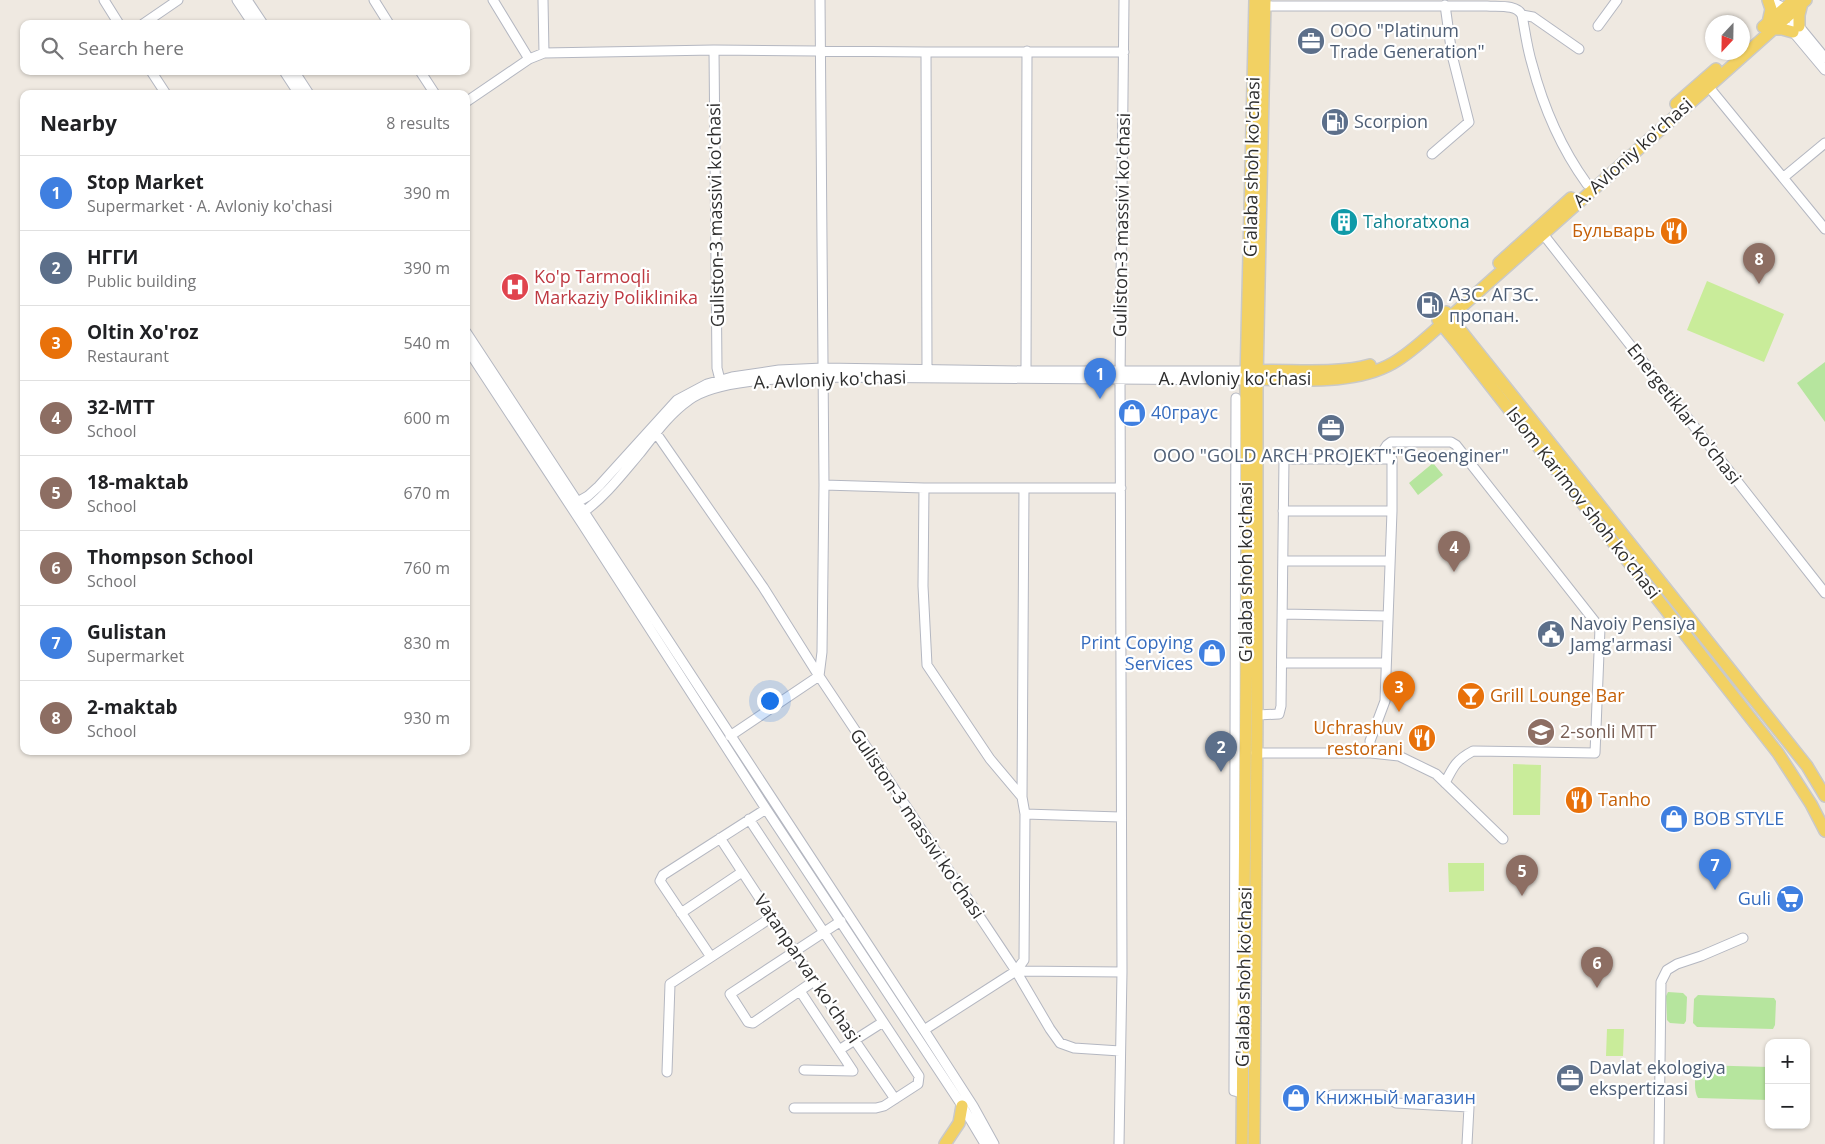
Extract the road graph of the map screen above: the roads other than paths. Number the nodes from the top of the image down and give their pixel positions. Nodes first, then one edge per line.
1 (104, 0) edge
2 (178, 0) edge
3 (237, 0) edge
4 (247, 0) edge
5 (374, 0) edge
6 (493, 0) edge
7 (543, 0) edge
8 (820, 0) edge
9 (1124, 0) edge
10 (1255, 0) edge
11 (1617, 0) edge
12 (1771, 1) edge
13 (1801, 1) edge
14 (1402, 2) edge
15 (1265, 3) edge
16 (1313, 3) edge
17 (1488, 3) edge
18 (1445, 5) junction
19 (1784, 14) junction
20 (1522, 15) junction
21 (116, 20) edge
22 (149, 20) edge
23 (250, 20) edge
24 (260, 20) edge
25 (386, 20) edge
26 (1598, 26) dead end
27 (1770, 26) junction
28 (1796, 29) junction
29 (1750, 40) edge
30 (1579, 49) dead end
31 (714, 50) junction
32 (1027, 51) junction
33 (820, 52) junction
34 (926, 52) junction
35 (1124, 52) junction
36 (544, 53) junction
37 (1825, 58) edge
38 (529, 59) junction
39 (1726, 60) edge
40 (1825, 70) edge
41 (154, 75) edge
42 (287, 75) edge
43 (297, 75) edge
44 (423, 75) edge
45 (1708, 86) junction
46 (163, 90) edge
47 (296, 90) edge
48 (306, 90) edge
49 (432, 90) edge
50 (470, 99) edge
51 (1825, 143) edge
52 (1432, 154) dead end
53 (1784, 177) junction
54 (1587, 184) junction
55 (1824, 226) edge
56 (1543, 234) junction
57 (1443, 318) junction
58 (470, 338) edge
59 (470, 353) edge
60 (927, 370) junction
61 (822, 372) junction
62 (1026, 372) junction
63 (1121, 375) junction
64 (1252, 375) junction
65 (720, 380) junction
66 (1236, 398) dead end
67 (656, 433) junction
68 (1241, 443) junction
69 (1378, 459) junction
70 (824, 486) junction
71 (924, 488) junction
72 (1024, 488) junction
73 (1121, 488) junction
74 (574, 503) junction
75 (1283, 511) junction
76 (1392, 511) junction
77 (581, 513) junction
78 (1283, 561) junction
79 (1390, 561) junction
80 (1825, 593) edge
81 (1282, 614) junction
82 (1388, 616) junction
83 (1282, 663) junction
84 (1386, 663) junction
85 (819, 676) junction
86 (1257, 715) junction
87 (730, 736) junction
88 (1371, 752) junction
89 (1256, 753) junction
90 (1445, 783) junction
91 (1825, 796) edge
92 (1022, 797) junction
93 (766, 809) junction
94 (1025, 814) junction
95 (1822, 816) edge
96 (1120, 817) junction
97 (749, 819) junction
98 (1825, 829) edge
99 (720, 838) junction
100 (1503, 839) dead end
101 (742, 872) junction
102 (681, 913) junction
103 (772, 917) junction
104 (851, 918) junction
105 (842, 923) junction
106 (823, 933) junction
107 (1743, 938) dead end
108 (795, 952) junction
109 (711, 957) junction
110 (1016, 972) junction
111 (1122, 972) junction
112 (814, 982) junction
113 (800, 991) junction
114 (883, 1022) junction
115 (924, 1030) junction
116 (855, 1041) junction
117 (839, 1050) junction
118 (1120, 1051) junction
119 (804, 1070) dead end
120 (667, 1072) dead end
121 (1332, 1095) dead end
122 (895, 1099) junction
123 (962, 1106) junction
124 (794, 1108) dead end
125 (945, 1144) edge
126 (986, 1144) edge
127 (994, 1144) edge
128 (1120, 1144) edge
129 (1242, 1144) edge
130 (1254, 1144) edge
131 (1467, 1144) edge
132 (1659, 1144) edge

1 - 21 street
2 - 22 street
3 - 23 street
4 - 24 street
5 - 25 street
6 - 38 street
7 - 36 street
8 - 33 street
9 - 35 street, Guliston-3 massivi ko'chasi
10 - 64 main road, G'alaba shoh ko'chasi
11 - 26 street
12 - 19 street
12 - 27 main road
13 - 19 main road, A. Avloniy ko'chasi
13 - 28 main road
14 - 16 street
14 - 18 street
15 - 16 street
15 - 64 main road, G'alaba shoh ko'chasi
17 - 18 street
17 - 20 street
18 - 52 street
19 - 27 main road, A. Avloniy ko'chasi
19 - 28 street
20 - 30 street
20 - 54 street
27 - 28 main road
27 - 29 main road, A. Avloniy ko'chasi
27 - 45 main road, A. Avloniy ko'chasi
28 - 37 street
28 - 40 street
31 - 33 street
31 - 36 street
31 - 65 street, Guliston-3 massivi ko'chasi
32 - 34 street
32 - 35 street
32 - 62 street
33 - 34 street
33 - 61 street
34 - 60 street
35 - 63 street, Guliston-3 massivi ko'chasi
36 - 38 street
38 - 50 street
39 - 54 main road, A. Avloniy ko'chasi
41 - 46 street
42 - 47 street
43 - 48 street
44 - 49 street
45 - 53 street
45 - 56 main road, A. Avloniy ko'chasi
51 - 53 street
53 - 55 street
54 - 57 main road, A. Avloniy ko'chasi
56 - 57 main road, A. Avloniy ko'chasi
56 - 80 street, Energetiklar ko'chasi
57 - 64 main road, A. Avloniy ko'chasi
57 - 91 main road, Islom Karimov shoh ko'chasi
57 - 95 main road, Islom Karimov shoh ko'chasi
58 - 74 street
59 - 74 street
60 - 61 street, A. Avloniy ko'chasi
60 - 62 street, A. Avloniy ko'chasi
61 - 63 street, A. Avloniy ko'chasi
61 - 65 street, A. Avloniy ko'chasi
61 - 67 street, A. Avloniy ko'chasi
61 - 70 street
62 - 63 street, A. Avloniy ko'chasi
63 - 64 street, A. Avloniy ko'chasi
63 - 73 street, Guliston-3 massivi ko'chasi
64 - 68 main road, G'alaba shoh ko'chasi
64 - 86 main road, G'alaba shoh ko'chasi
65 - 74 street, A. Avloniy ko'chasi
66 - 68 street
67 - 77 street, A. Avloniy ko'chasi
67 - 85 street, Guliston-3 massivi ko'chasi
68 - 129 main road, G'alaba shoh ko'chasi
69 - 75 street
69 - 76 street
69 - 90 street
70 - 71 street
70 - 85 street
71 - 72 street
71 - 92 street
72 - 73 street
72 - 92 street
73 - 96 street, Guliston-3 massivi ko'chasi
74 - 77 street
75 - 76 street
75 - 78 street
76 - 79 street
77 - 87 street
77 - 93 street
78 - 79 street
78 - 81 street
79 - 82 street
81 - 82 street
81 - 83 street
82 - 84 street
83 - 84 street
83 - 86 street
84 - 88 street
85 - 87 street
85 - 110 street, Guliston-3 massivi ko'chasi
86 - 89 main road, G'alaba shoh ko'chasi
87 - 104 street
88 - 89 street
88 - 90 street
89 - 130 main road, G'alaba shoh ko'chasi
90 - 100 street
92 - 94 street
93 - 97 street
93 - 105 street
94 - 96 street
94 - 110 street
95 - 98 main road, Islom Karimov shoh ko'chasi
96 - 111 street, Guliston-3 massivi ko'chasi
97 - 99 street
97 - 106 street
99 - 101 street, Vatanparvar ko'chasi
99 - 102 street
101 - 102 street
101 - 103 street, Vatanparvar ko'chasi
102 - 109 street
103 - 108 street, Vatanparvar ko'chasi
103 - 109 street
104 - 105 street
104 - 115 street
105 - 106 street
105 - 123 street
106 - 108 street
106 - 114 street
107 - 132 street
108 - 112 street, Vatanparvar ko'chasi
108 - 113 street
109 - 120 street
110 - 111 street
110 - 115 street
110 - 118 street, Guliston-3 massivi ko'chasi
111 - 118 street, Guliston-3 massivi ko'chasi
112 - 113 street
112 - 116 street, Vatanparvar ko'chasi
113 - 117 street
114 - 116 street
114 - 122 street
115 - 127 street
116 - 117 street
116 - 122 street, Vatanparvar ko'chasi
117 - 119 street
118 - 128 street, Guliston-3 massivi ko'chasi
121 - 131 street
122 - 124 street
123 - 125 main road
123 - 126 street

